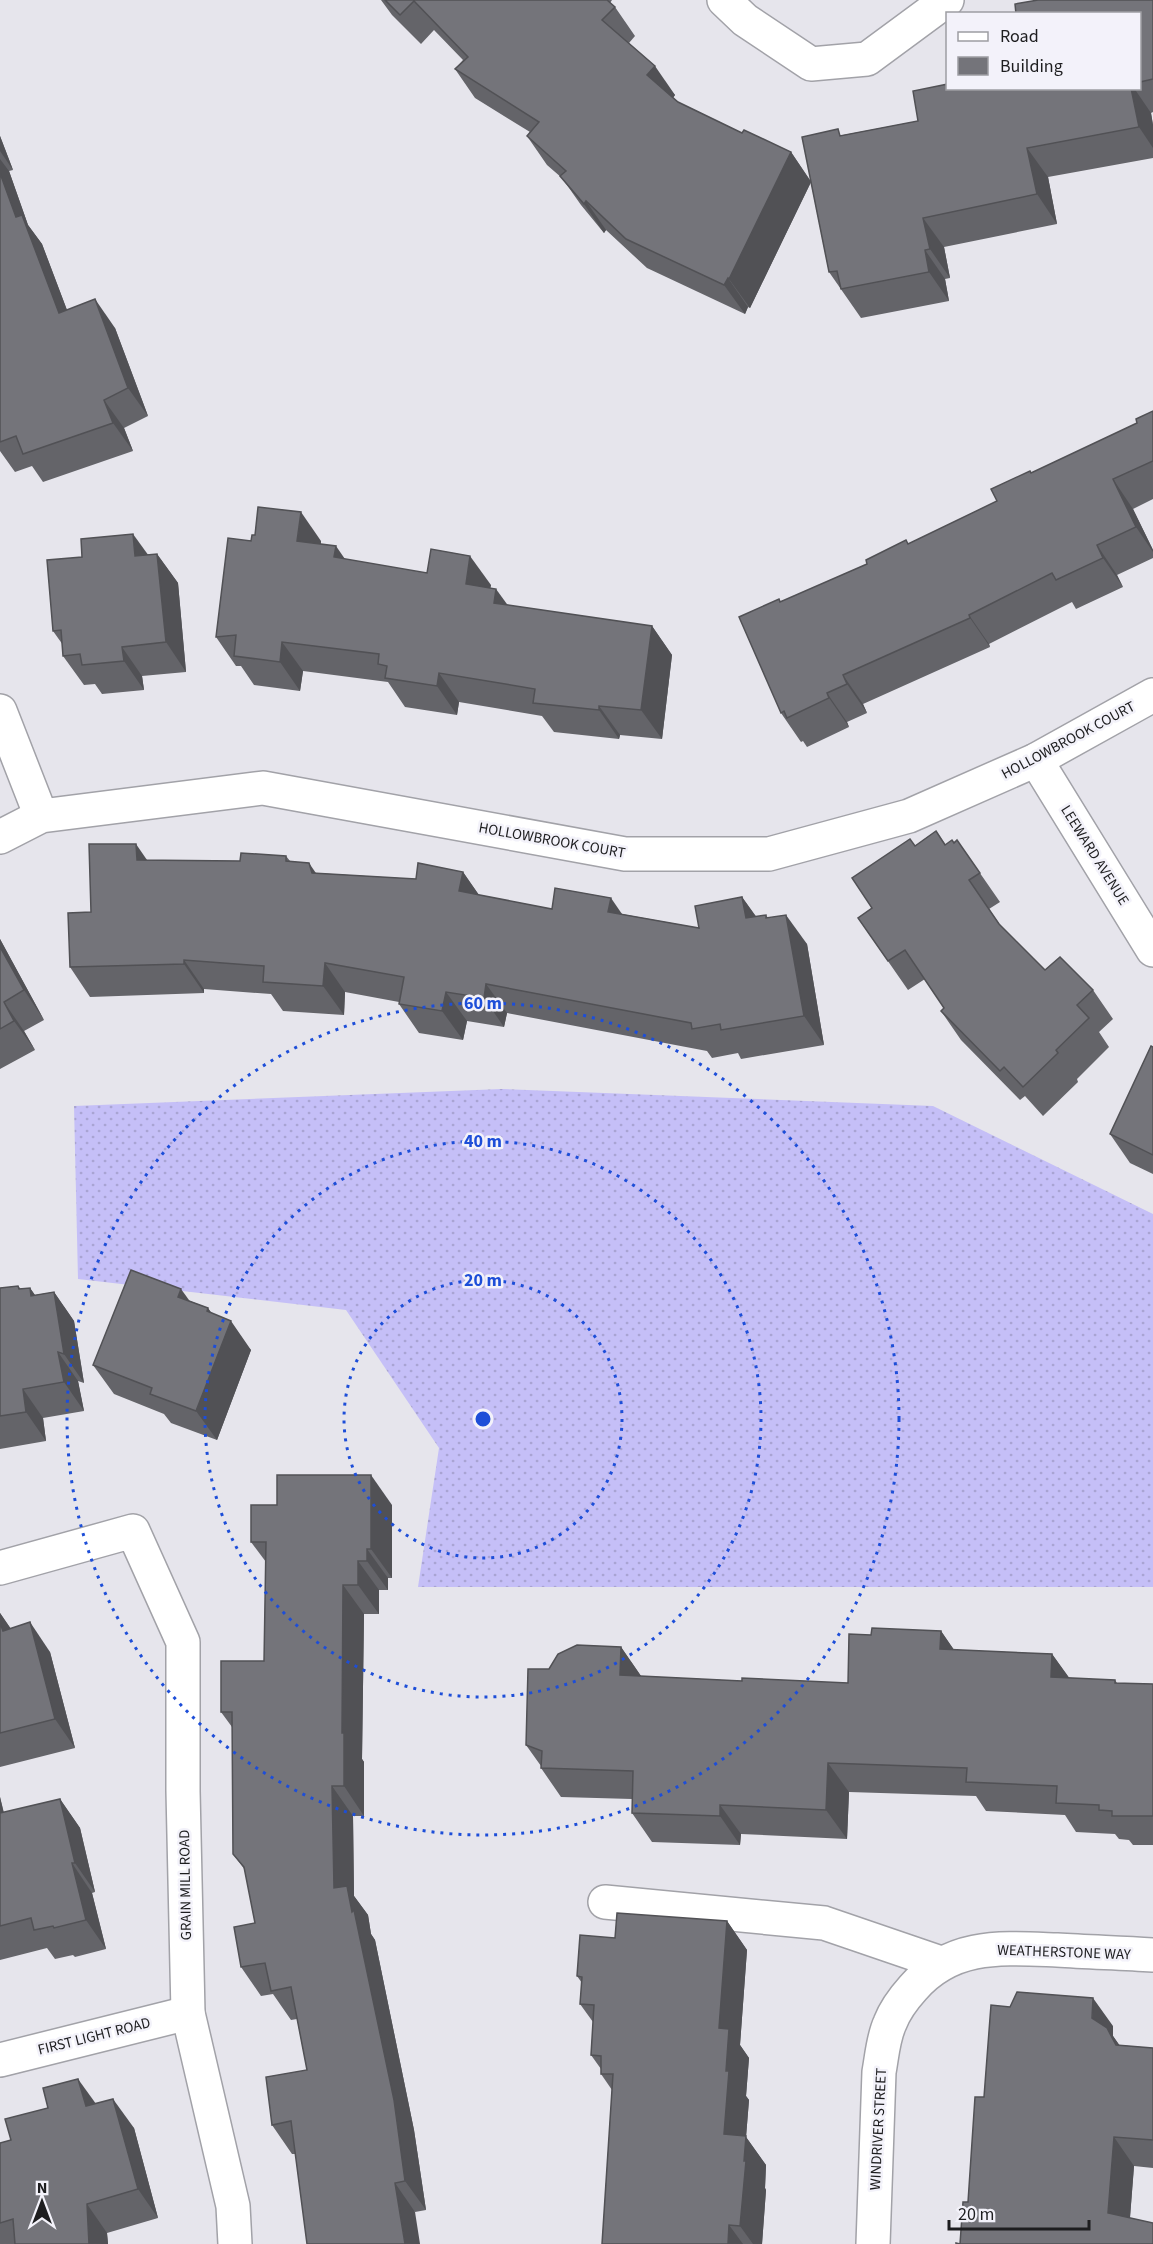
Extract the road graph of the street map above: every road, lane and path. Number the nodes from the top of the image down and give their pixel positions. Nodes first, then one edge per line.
1 (724, 0) edge
2 (946, 0) edge
3 (1153, 695) edge
4 (0, 711) edge
5 (1036, 760) junction
6 (41, 816) junction
7 (0, 837) edge
8 (1153, 950) edge
9 (0, 1568) edge
10 (605, 1902) dead end
11 (1153, 1955) edge
12 (941, 1963) junction
13 (188, 2013) junction
14 (0, 2060) edge
15 (235, 2244) edge
16 (873, 2244) edge

1 - 2 street
3 - 5 street, HOLLOWBROOK COURT
4 - 6 street
5 - 6 street, HOLLOWBROOK COURT
5 - 8 street, LEEWARD AVENUE
6 - 7 street, HOLLOWBROOK COURT
9 - 13 street, GRAIN MILL ROAD
10 - 12 street
11 - 12 street, WEATHERSTONE WAY
12 - 16 street, WINDRIVER STREET
13 - 14 street, FIRST LIGHT ROAD
13 - 15 street, GRAIN MILL ROAD

